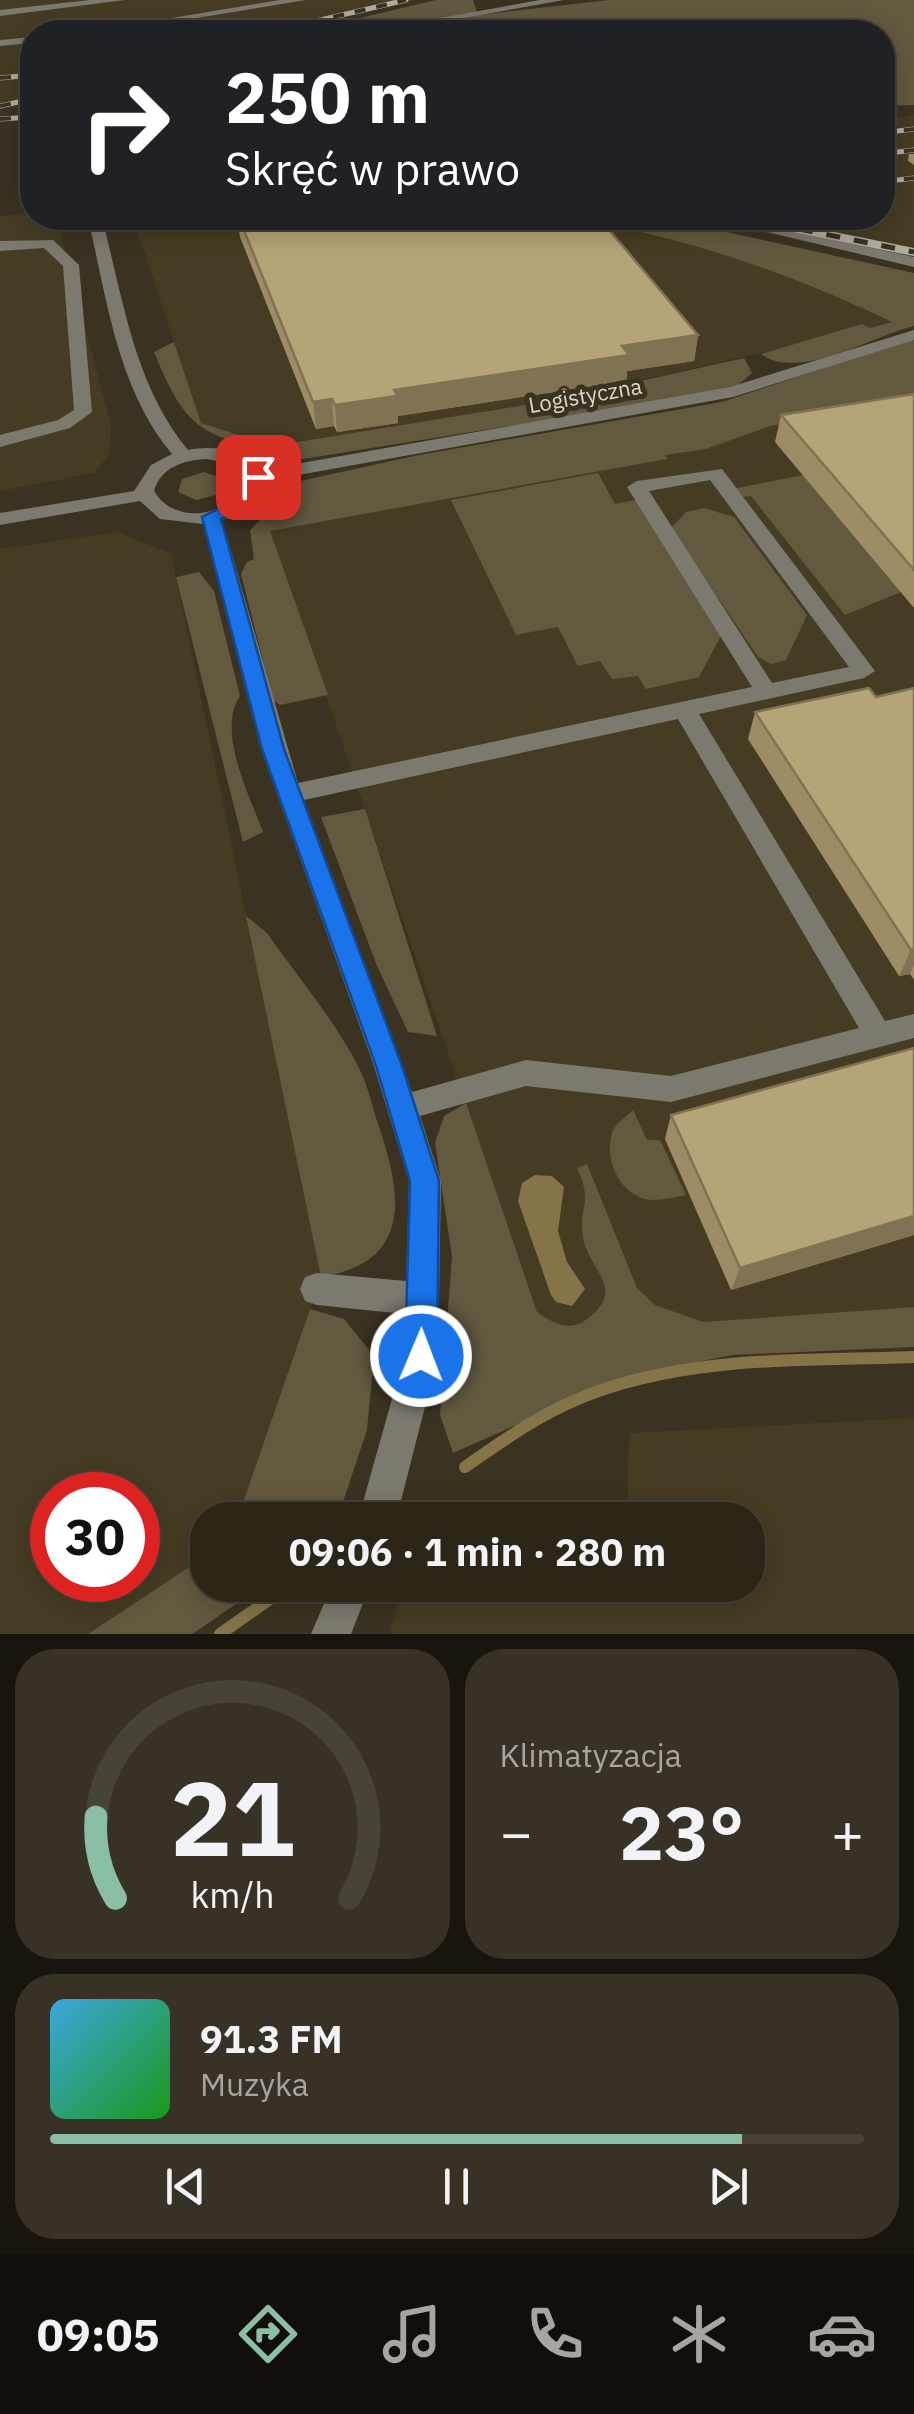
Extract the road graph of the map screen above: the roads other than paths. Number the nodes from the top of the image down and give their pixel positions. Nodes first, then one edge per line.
1 (120, 0) edge
2 (300, 0) edge
3 (559, 0) edge
4 (0, 13) edge
5 (171, 20) edge
6 (440, 20) edge
7 (98, 230) edge
8 (770, 230) edge
9 (0, 246) edge
10 (914, 262) edge
11 (914, 334) edge
12 (0, 441) edge
13 (184, 457) junction
14 (258, 477) junction
15 (144, 495) junction
16 (211, 517) junction
17 (0, 519) edge
18 (766, 692) junction
19 (684, 709) junction
20 (289, 794) junction
21 (914, 1026) edge
22 (878, 1035) junction
23 (402, 1108) junction
24 (316, 1289) dead end
25 (422, 1299) junction
26 (382, 1502) edge
27 (344, 1602) edge
28 (331, 1634) edge

1 - 4 street
2 - 5 street
3 - 6 street
7 - 13 street
8 - 10 street
9 - 12 street
11 - 14 street, Logistyczna
13 - 14 street
13 - 15 street
14 - 16 street
15 - 16 street
15 - 17 street
16 - 20 street
18 - 18 street
18 - 19 street
19 - 20 street
19 - 22 street
20 - 23 street
21 - 22 street
22 - 23 street
23 - 25 street
24 - 25 street
25 - 26 street
27 - 28 street

